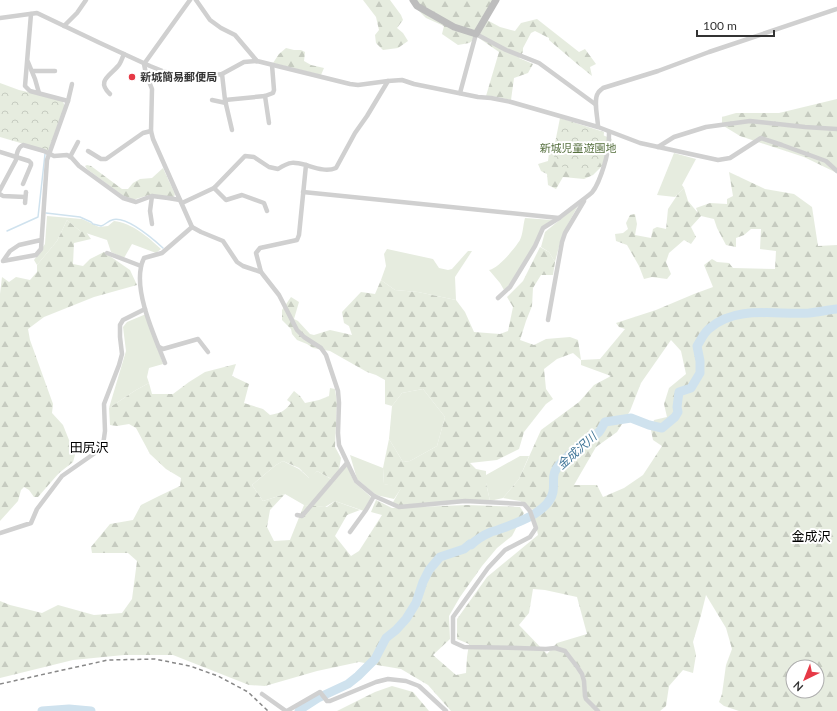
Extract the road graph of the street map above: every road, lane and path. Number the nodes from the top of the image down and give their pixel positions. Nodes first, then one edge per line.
1 (86, 0) edge
2 (190, 0) edge
3 (196, 0) edge
4 (412, 0) edge
5 (496, 0) edge
6 (837, 9) edge
7 (31, 14) junction
8 (0, 18) edge
9 (64, 26) junction
10 (476, 34) junction
11 (124, 54) junction
12 (27, 61) junction
13 (257, 61) junction
14 (144, 64) junction
15 (272, 65) junction
16 (55, 71) dead end
17 (32, 72) junction
18 (222, 74) junction
19 (388, 81) junction
20 (72, 84) dead end
21 (39, 92) junction
22 (460, 93) junction
23 (110, 94) dead end
24 (264, 96) junction
25 (212, 100) dead end
26 (68, 101) junction
27 (226, 102) junction
28 (595, 104) junction
29 (269, 123) dead end
30 (598, 127) junction
31 (837, 129) edge
32 (232, 130) dead end
33 (151, 131) junction
34 (609, 132) junction
35 (78, 142) dead end
36 (658, 147) junction
37 (88, 151) dead end
38 (0, 152) edge
39 (49, 154) junction
40 (16, 157) junction
41 (70, 157) junction
42 (306, 165) junction
43 (837, 171) edge
44 (23, 184) dead end
45 (214, 188) junction
46 (0, 190) edge
47 (303, 192) junction
48 (0, 194) edge
49 (152, 196) junction
50 (586, 198) junction
51 (181, 202) junction
52 (25, 203) dead end
53 (267, 211) dead end
54 (559, 218) junction
55 (152, 224) dead end
56 (192, 227) junction
57 (42, 240) junction
58 (108, 253) dead end
59 (141, 266) junction
60 (261, 272) junction
61 (498, 298) dead end
62 (145, 309) junction
63 (548, 320) dead end
64 (159, 347) junction
65 (208, 352) dead end
66 (165, 363) dead end
67 (347, 463) junction
68 (374, 496) junction
69 (297, 515) dead end
70 (350, 532) dead end
71 (0, 533) edge
72 (262, 694) dead end
73 (287, 711) edge
74 (446, 711) edge
75 (598, 711) edge

1 - 9 street
2 - 14 street
3 - 13 street
4 - 10 street
5 - 10 street
6 - 28 street
7 - 8 street
7 - 9 street
7 - 12 street
9 - 11 street
10 - 22 street
10 - 28 street
11 - 14 street
11 - 23 street
12 - 17 street
12 - 21 street
13 - 15 street
13 - 18 street
14 - 18 street
14 - 33 street
15 - 19 street
15 - 24 street
16 - 17 street
17 - 21 street
18 - 27 street
19 - 22 street
19 - 42 street
20 - 26 street
21 - 26 street
22 - 30 street
24 - 27 street
24 - 29 street
25 - 27 street
26 - 39 street
27 - 32 street
28 - 30 street
30 - 34 street
31 - 36 street
33 - 37 street
33 - 51 street
34 - 36 street
34 - 50 street
35 - 41 street
36 - 43 street
38 - 40 street
39 - 40 street
39 - 41 street
39 - 57 street
40 - 44 street
40 - 46 street
41 - 49 street
42 - 45 street
42 - 47 street
45 - 51 street
45 - 53 street
47 - 54 street
47 - 60 street
48 - 52 street
49 - 51 street
49 - 55 street
50 - 54 street
50 - 63 street
51 - 56 street
54 - 61 street
56 - 59 street
56 - 60 street
57 - 57 street
58 - 59 street
59 - 62 street
60 - 67 street
62 - 64 street
62 - 71 street
64 - 65 street
64 - 66 street
67 - 68 street
67 - 69 street
68 - 70 street
68 - 75 street
72 - 73 street
73 - 74 street

